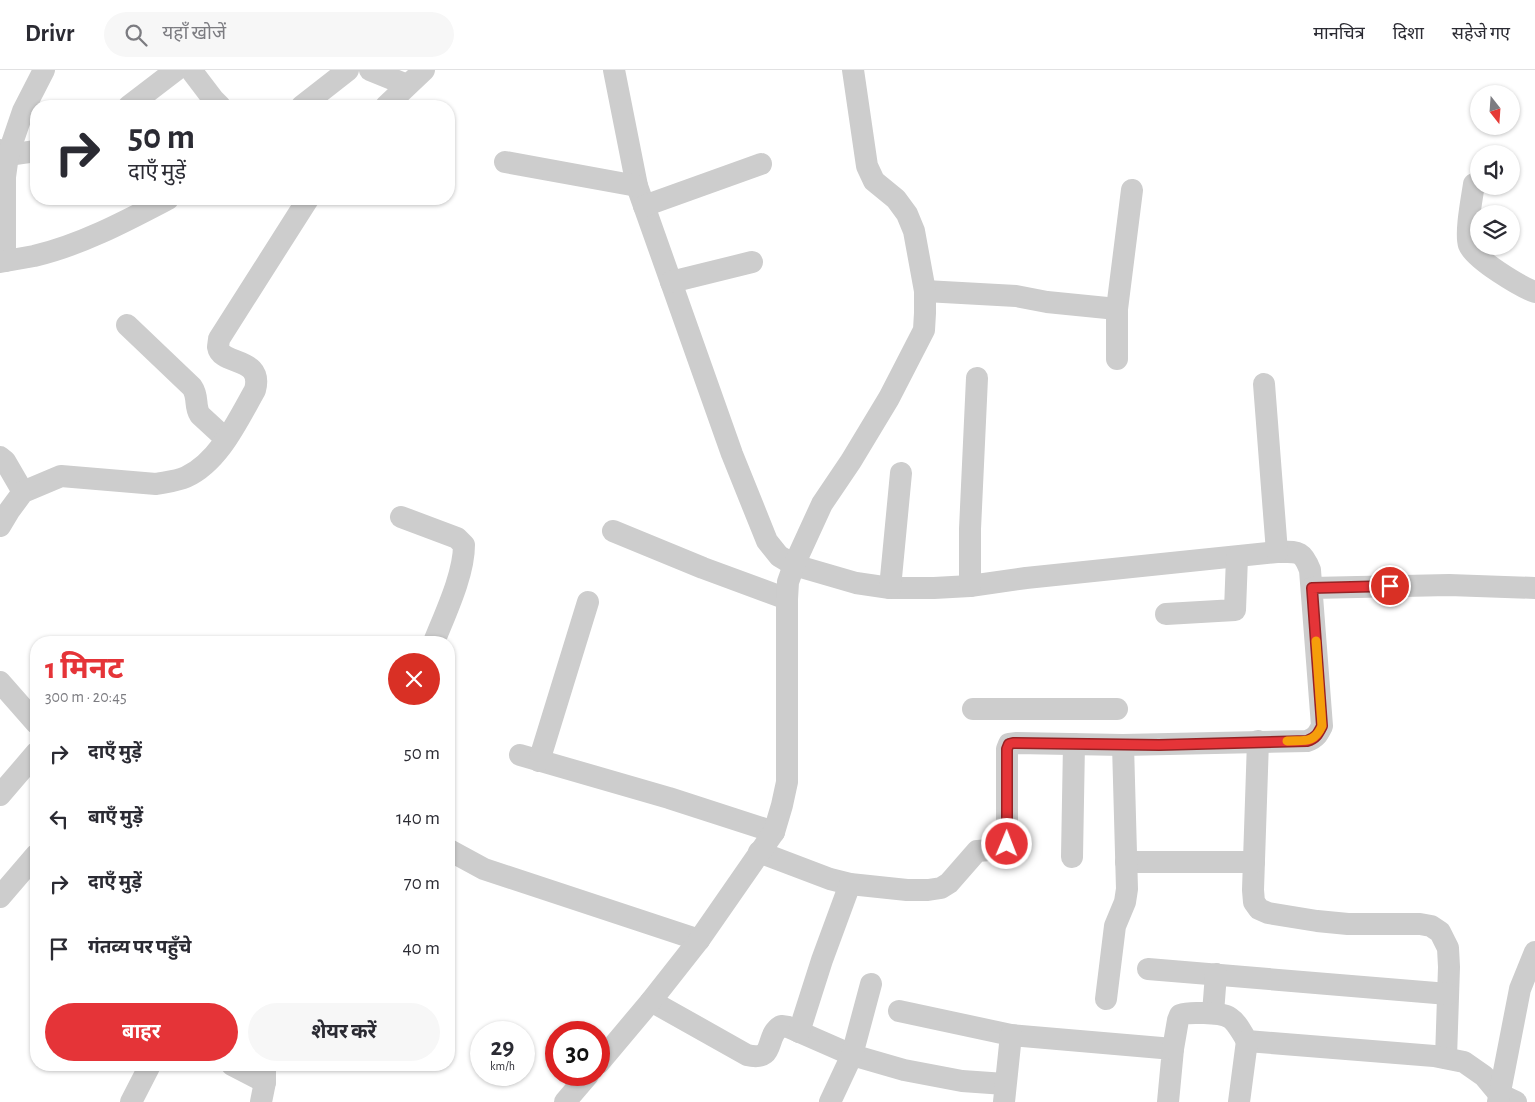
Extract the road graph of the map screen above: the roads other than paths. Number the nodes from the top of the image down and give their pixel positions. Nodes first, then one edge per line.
1 (44, 70) edge
2 (176, 70) edge
3 (191, 70) edge
4 (348, 70) edge
5 (370, 70) edge
6 (424, 70) edge
7 (614, 70) edge
8 (853, 70) edge
9 (407, 86) junction
10 (136, 100) edge
11 (213, 100) edge
12 (310, 100) edge
13 (392, 100) edge
14 (30, 151) edge
15 (4, 153) edge
16 (504, 162) dead end
17 (761, 164) dead end
18 (1132, 190) dead end
19 (1473, 195) edge
20 (640, 196) junction
21 (157, 205) edge
22 (304, 205) edge
23 (2, 261) edge
24 (752, 262) dead end
25 (671, 282) junction
26 (925, 291) junction
27 (1535, 292) edge
28 (1117, 309) junction
29 (127, 325) dead end
30 (1117, 359) dead end
31 (977, 378) dead end
32 (1264, 384) dead end
33 (226, 439) junction
34 (0, 458) edge
35 (901, 473) dead end
36 (24, 492) junction
37 (401, 518) dead end
38 (0, 526) edge
39 (613, 531) dead end
40 (1277, 552) junction
41 (1237, 557) junction
42 (794, 566) junction
43 (970, 586) junction
44 (890, 588) junction
45 (1312, 588) junction
46 (1535, 588) edge
47 (787, 599) junction
48 (588, 602) dead end
49 (1166, 614) dead end
50 (436, 636) edge
51 (0, 682) edge
52 (973, 709) dead end
53 (1016, 709) junction
54 (1117, 709) dead end
55 (30, 716) edge
56 (1258, 741) junction
57 (1017, 743) junction
58 (1074, 744) junction
59 (1123, 745) junction
60 (30, 759) edge
61 (0, 795) edge
62 (774, 832) junction
63 (759, 852) junction
64 (455, 853) edge
65 (1072, 857) dead end
66 (30, 862) edge
67 (1126, 862) junction
68 (1254, 862) junction
69 (850, 884) junction
70 (0, 897) edge
71 (699, 940) junction
72 (1535, 952) edge
73 (1148, 969) dead end
74 (1216, 974) junction
75 (871, 984) dead end
76 (1448, 994) junction
77 (1106, 999) dead end
78 (651, 1002) junction
79 (899, 1011) dead end
80 (1213, 1013) junction
81 (799, 1032) junction
82 (1011, 1035) junction
83 (1247, 1041) junction
84 (1173, 1049) junction
85 (610, 1050) edge
86 (852, 1055) junction
87 (1446, 1058) junction
88 (147, 1071) edge
89 (242, 1071) edge
90 (263, 1083) edge
91 (579, 1086) edge
92 (1004, 1093) edge
93 (1504, 1099) edge
94 (131, 1102) edge
95 (565, 1102) edge
96 (830, 1102) edge
97 (1168, 1102) edge
98 (1239, 1102) edge

1 - 15 street
2 - 10 street
3 - 11 street
4 - 12 street
5 - 9 street
6 - 9 street
7 - 20 street
8 - 26 street
9 - 13 street
14 - 15 street
15 - 23 street
16 - 20 street
17 - 20 street
18 - 28 street
19 - 27 street
20 - 25 street
21 - 23 street
22 - 33 street
24 - 25 street
25 - 42 street
26 - 28 street
26 - 42 street
28 - 30 street
29 - 33 street
31 - 43 street
32 - 40 street
33 - 36 street
34 - 36 street
35 - 44 street
36 - 38 street
37 - 50 street
39 - 47 street
40 - 41 street
40 - 45 street
41 - 43 street
41 - 49 street
42 - 44 street
42 - 47 street
43 - 44 street
45 - 46 street
45 - 56 street
47 - 62 street
48 - 62 street
51 - 55 street
52 - 53 street
53 - 54 street
53 - 57 street
56 - 59 street
56 - 68 street
57 - 58 street
57 - 69 street
58 - 59 street
58 - 65 street
59 - 67 street
60 - 61 street
62 - 63 street
63 - 69 street
63 - 71 street
64 - 71 street
66 - 70 street
67 - 68 street
67 - 77 street
68 - 76 street
69 - 81 street
71 - 78 street
72 - 93 street
73 - 74 street
74 - 76 street
74 - 80 street
75 - 86 street
76 - 87 street
78 - 81 street
78 - 85 street
79 - 82 street
80 - 83 street
80 - 84 street
81 - 86 street
82 - 84 street
82 - 92 street
83 - 87 street
83 - 98 street
84 - 97 street
86 - 92 street
86 - 96 street
87 - 93 street
88 - 94 street
89 - 90 street
91 - 95 street

